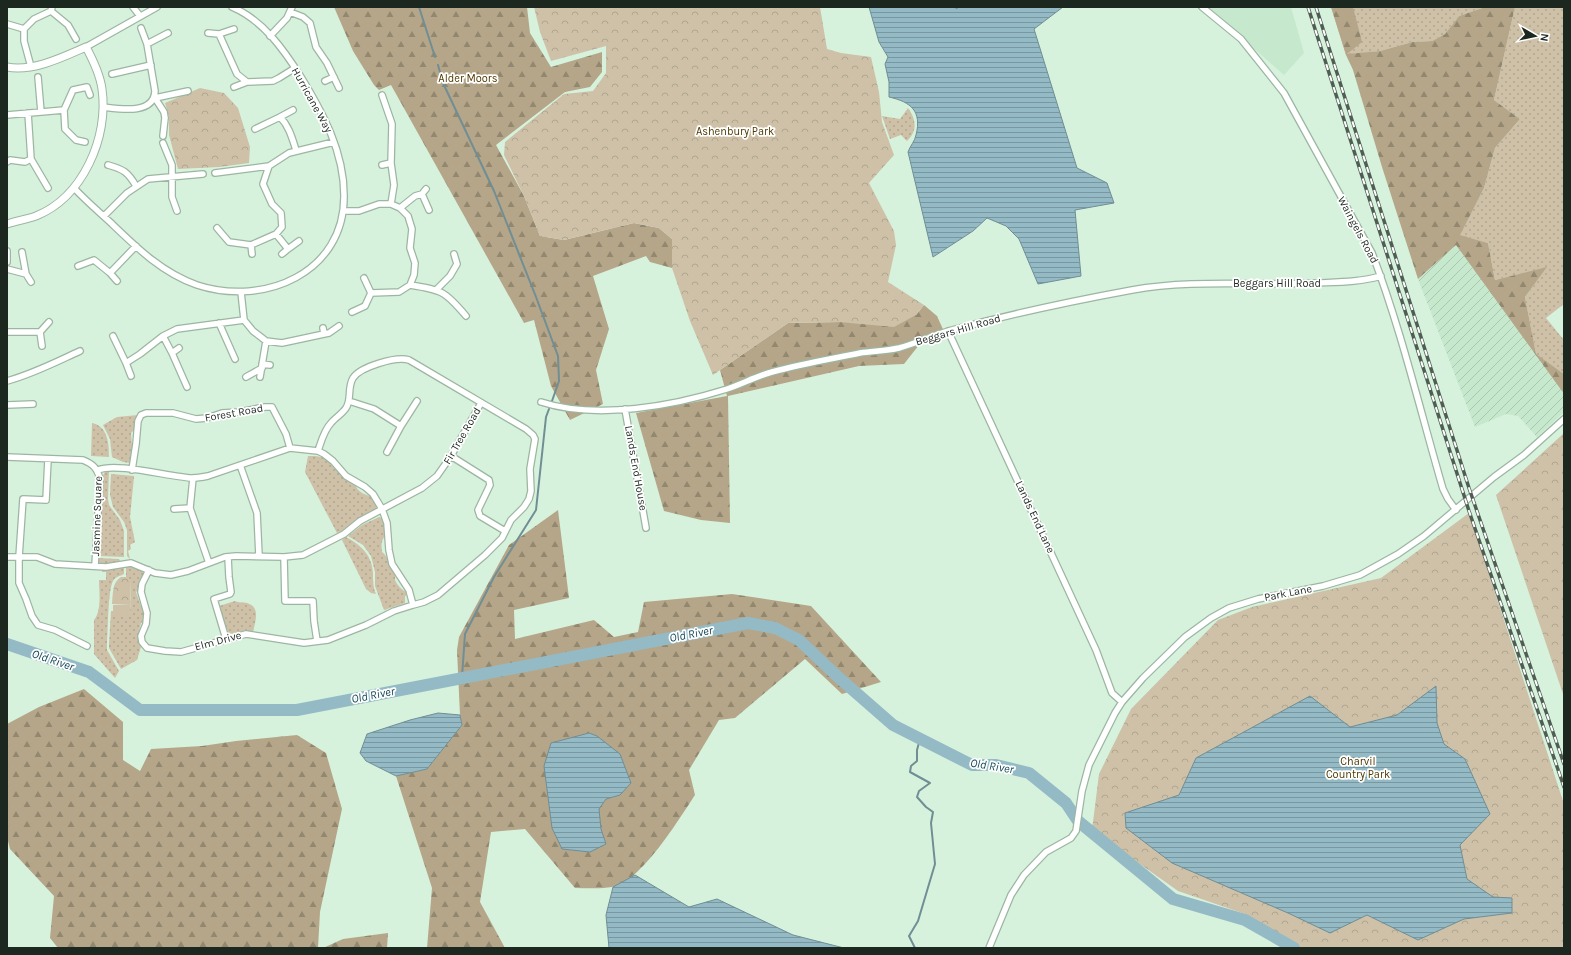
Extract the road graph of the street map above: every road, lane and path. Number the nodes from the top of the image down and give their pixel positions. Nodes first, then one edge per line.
1 (134, 7) edge
2 (157, 7) edge
3 (232, 7) edge
4 (1202, 7) edge
5 (51, 9) edge
6 (291, 10) edge
7 (140, 16) junction
8 (7, 24) edge
9 (141, 28) dead end
10 (24, 29) junction
11 (234, 29) dead end
12 (168, 33) dead end
13 (208, 33) dead end
14 (219, 34) junction
15 (270, 36) junction
16 (76, 39) dead end
17 (147, 44) junction
18 (86, 47) junction
19 (150, 65) junction
20 (7, 67) edge
21 (30, 67) junction
22 (295, 68) junction
23 (112, 74) dead end
24 (38, 77) dead end
25 (334, 77) junction
26 (325, 81) dead end
27 (247, 82) junction
28 (234, 87) dead end
29 (339, 88) dead end
30 (188, 91) dead end
31 (90, 95) dead end
32 (382, 95) dead end
33 (155, 98) junction
34 (103, 107) junction
35 (64, 110) junction
36 (293, 110) dead end
37 (41, 112) junction
38 (28, 113) junction
39 (7, 115) edge
40 (280, 117) junction
41 (255, 129) dead end
42 (163, 136) dead end
43 (85, 142) dead end
44 (334, 142) junction
45 (164, 143) dead end
46 (296, 150) junction
47 (32, 159) junction
48 (7, 162) edge
49 (391, 164) junction
50 (108, 165) dead end
51 (382, 165) dead end
52 (269, 166) junction
53 (215, 173) dead end
54 (203, 174) dead end
55 (171, 177) junction
56 (136, 186) junction
57 (48, 188) dead end
58 (74, 188) junction
59 (426, 189) dead end
60 (422, 194) junction
61 (391, 204) junction
62 (400, 208) junction
63 (429, 210) dead end
64 (177, 211) dead end
65 (343, 211) junction
66 (104, 216) junction
67 (7, 224) edge
68 (217, 228) dead end
69 (276, 234) junction
70 (299, 241) dead end
71 (251, 245) junction
72 (136, 246) junction
73 (288, 248) junction
74 (7, 252) edge
75 (22, 252) dead end
76 (252, 254) dead end
77 (282, 254) dead end
78 (454, 254) dead end
79 (7, 262) edge
80 (78, 266) dead end
81 (7, 269) edge
82 (110, 273) junction
83 (26, 274) junction
84 (1381, 276) junction
85 (364, 278) dead end
86 (117, 281) dead end
87 (31, 282) dead end
88 (410, 285) junction
89 (437, 289) junction
90 (241, 292) junction
91 (371, 293) junction
92 (352, 312) dead end
93 (466, 316) dead end
94 (244, 320) junction
95 (48, 322) dead end
96 (219, 323) junction
97 (339, 326) dead end
98 (948, 331) junction
99 (7, 332) edge
100 (40, 332) junction
101 (113, 336) dead end
102 (163, 336) junction
103 (309, 337) junction
104 (266, 341) junction
105 (308, 344) dead end
106 (42, 346) dead end
107 (179, 348) dead end
108 (80, 351) dead end
109 (172, 353) junction
110 (235, 359) dead end
111 (126, 363) junction
112 (270, 365) dead end
113 (262, 366) junction
114 (131, 376) dead end
115 (246, 377) dead end
116 (260, 377) dead end
117 (7, 381) edge
118 (186, 387) dead end
119 (417, 401) dead end
120 (349, 402) junction
121 (541, 402) dead end
122 (481, 403) junction
123 (33, 404) dead end
124 (7, 405) edge
125 (625, 409) junction
126 (1564, 419) edge
127 (401, 426) junction
128 (290, 448) junction
129 (318, 451) junction
130 (387, 452) dead end
131 (451, 456) junction
132 (7, 457) edge
133 (48, 459) junction
134 (240, 465) junction
135 (98, 470) junction
136 (132, 470) junction
137 (193, 478) junction
138 (190, 508) junction
139 (174, 509) dead end
140 (382, 509) junction
141 (1456, 510) junction
142 (646, 528) dead end
143 (505, 531) junction
144 (259, 556) junction
145 (7, 557) edge
146 (19, 557) junction
147 (228, 557) junction
148 (284, 557) junction
149 (209, 564) junction
150 (95, 566) junction
151 (149, 570) junction
152 (412, 605) junction
153 (226, 639) junction
154 (317, 640) junction
155 (87, 646) dead end
156 (1122, 702) junction
157 (989, 948) edge

1 - 7 street
2 - 7 street
3 - 15 street, Hurricane Way
4 - 84 street, Waingels Road
5 - 10 street
5 - 16 street
6 - 15 street
6 - 25 street
7 - 18 street
8 - 10 street
9 - 17 street
10 - 21 street
11 - 14 street
12 - 17 street
13 - 14 street
14 - 27 street
15 - 22 street, Hurricane Way
17 - 19 street
18 - 21 street
18 - 34 street
19 - 23 street
19 - 33 street
20 - 21 street
22 - 27 street
22 - 44 street, Hurricane Way
24 - 37 street
25 - 26 street
25 - 29 street
27 - 28 street
30 - 33 street
31 - 35 street
32 - 49 street
33 - 34 street
33 - 42 street
34 - 58 street
35 - 37 street
35 - 43 street
36 - 40 street
37 - 38 street
38 - 39 street
38 - 47 street
40 - 41 street
40 - 46 street
44 - 46 street
44 - 65 street, Hurricane Way
45 - 55 street
46 - 52 street
47 - 48 street
47 - 57 street
49 - 51 street
49 - 61 street
50 - 56 street
52 - 53 street
52 - 69 street
54 - 55 street
55 - 56 street
55 - 64 street
56 - 66 street
58 - 66 street, Hurricane Way
58 - 67 street
59 - 60 street
60 - 62 street
60 - 63 street
61 - 62 street
61 - 65 street
62 - 88 street
65 - 90 street, Hurricane Way
66 - 72 street, Hurricane Way
68 - 71 street
69 - 71 street
69 - 73 street
70 - 73 street
71 - 76 street
72 - 82 street
72 - 90 street, Hurricane Way
73 - 77 street
74 - 79 street
75 - 83 street
78 - 89 street
80 - 82 street
81 - 83 street
82 - 86 street
83 - 87 street
84 - 98 street, Beggars Hill Road
84 - 141 street, Waingels Road
85 - 91 street
88 - 89 street
88 - 91 street
89 - 93 street
90 - 94 street
91 - 92 street
94 - 96 street
94 - 104 street
95 - 100 street
96 - 102 street
96 - 110 street
97 - 103 street
98 - 125 street, Beggars Hill Road
98 - 156 street, Lands End Lane
99 - 100 street
100 - 106 street
101 - 111 street
102 - 109 street
102 - 111 street
103 - 104 street
103 - 105 street
104 - 113 street
107 - 109 street
108 - 117 street
109 - 118 street
111 - 114 street
112 - 113 street
113 - 115 street
113 - 116 street
119 - 127 street
120 - 122 street
120 - 127 street
120 - 129 street
121 - 125 street, Beggars Hill Road
122 - 131 street, Fir Tree Road
122 - 143 street, Fir Tree Road
123 - 124 street
125 - 142 street, Lands End House
126 - 141 street, Park Lane
127 - 130 street
128 - 129 street
128 - 134 street
128 - 136 street, Forest Road
129 - 140 street
131 - 140 street, Fir Tree Road
131 - 143 street
132 - 133 street, Jasmine Square
133 - 135 street, Jasmine Square
133 - 146 street
134 - 137 street
134 - 144 street
135 - 136 street
135 - 150 street, Jasmine Square
136 - 137 street
137 - 138 street
138 - 139 street
138 - 149 street
140 - 148 street, Fir Tree Road
140 - 152 street
141 - 156 street, Park Lane
143 - 152 street, Fir Tree Road
144 - 147 street
144 - 148 street
145 - 146 street, Jasmine Square
146 - 150 street, Jasmine Square
146 - 155 street
147 - 149 street
147 - 153 street
148 - 154 street
149 - 151 street
150 - 151 street
151 - 153 street, Elm Drive
152 - 154 street, Elm Drive
153 - 154 street, Elm Drive
156 - 157 street, Park Lane

